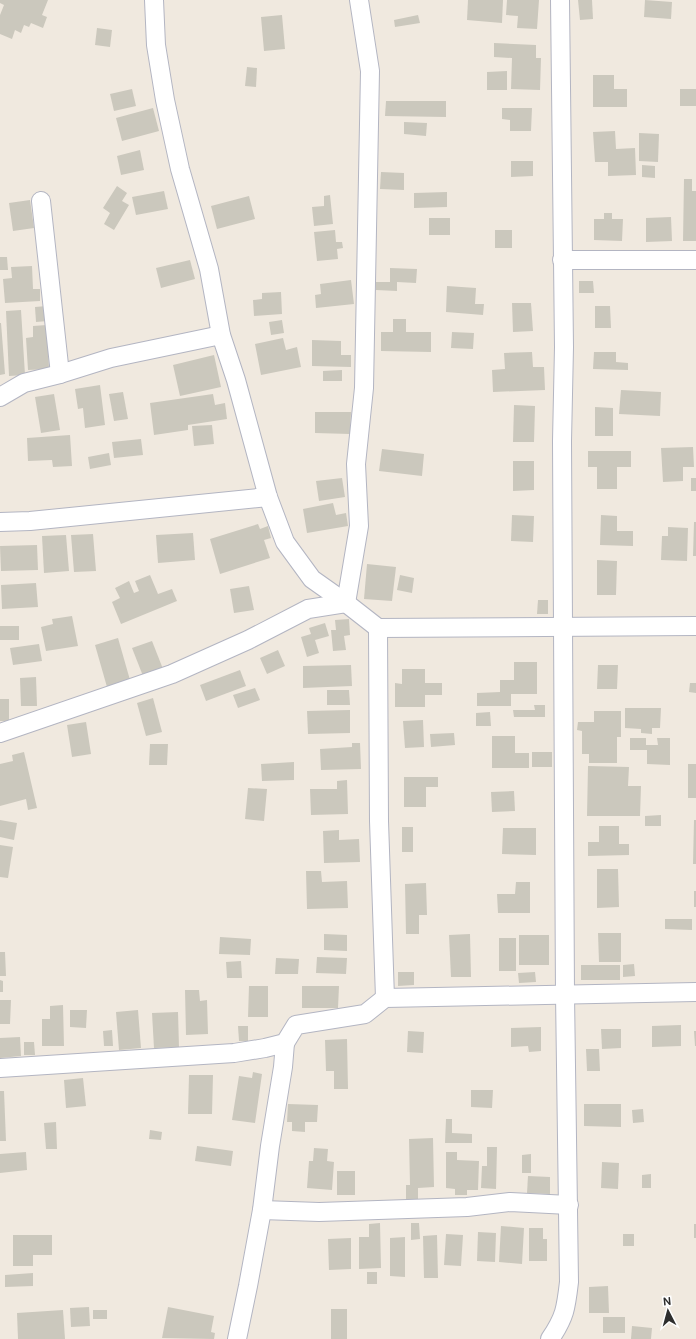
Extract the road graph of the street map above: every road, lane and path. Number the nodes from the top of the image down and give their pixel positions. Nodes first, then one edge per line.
1 (154, 0) edge
2 (359, 0) edge
3 (560, 0) edge
4 (41, 201) dead end
5 (562, 260) junction
6 (696, 260) edge
7 (221, 335) junction
8 (60, 374) junction
9 (0, 396) edge
10 (268, 498) junction
11 (0, 522) edge
12 (346, 603) junction
13 (696, 626) edge
14 (378, 628) junction
15 (562, 628) junction
16 (0, 733) edge
17 (696, 992) edge
18 (565, 994) junction
19 (385, 998) junction
20 (285, 1043) junction
21 (0, 1068) edge
22 (569, 1205) junction
23 (262, 1210) junction
24 (237, 1339) edge
25 (550, 1339) edge

1 - 7 street
2 - 12 street
3 - 5 street
4 - 8 street
5 - 6 street
5 - 15 street
7 - 8 street
7 - 10 street
8 - 9 street
10 - 11 street
10 - 12 street
12 - 14 street
12 - 16 street
13 - 15 street
14 - 15 street
14 - 19 street
15 - 18 street
17 - 18 street
18 - 19 street
18 - 22 street
19 - 20 street
20 - 21 street
20 - 23 street
22 - 23 street
22 - 25 street
23 - 24 street

